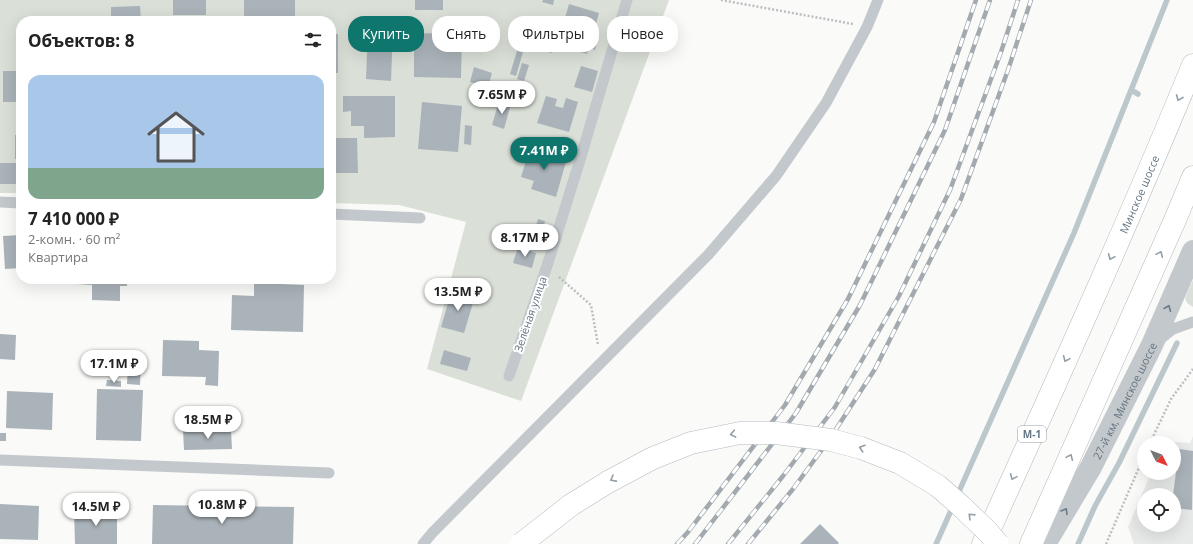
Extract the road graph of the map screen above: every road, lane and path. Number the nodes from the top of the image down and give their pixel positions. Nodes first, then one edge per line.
1 (627, 0) edge
2 (721, 0) edge
3 (878, 0) edge
4 (867, 27) junction
5 (1193, 65) edge
6 (1193, 177) edge
7 (0, 202) edge
8 (16, 203) edge
9 (336, 214) edge
10 (420, 218) dead end
11 (1193, 251) edge
12 (547, 266) junction
13 (1193, 322) edge
14 (1152, 345) junction
15 (601, 362) junction
16 (1193, 369) edge
17 (509, 376) dead end
18 (1153, 436) edge
19 (0, 460) edge
20 (1137, 472) edge
21 (329, 473) dead end
22 (433, 532) junction
23 (423, 544) edge
24 (429, 544) edge
25 (521, 544) edge
26 (983, 544) edge
27 (998, 544) edge
28 (1032, 544) edge
29 (1045, 544) edge
30 (1106, 544) edge

1 - 12 lane, Зелёная улица
2 - 4 path
3 - 4 lane
4 - 15 lane
5 -> 26 main road, Минское шоссе / М-1
28 -> 6 main road
7 - 8 lane
9 - 10 lane
14 -> 11 street, 27-й км, Минское шоссе
12 - 15 path
12 - 17 lane, Зелёная улица
13 - 14 lane
29 -> 14 street, 27-й км, Минское шоссе
15 - 22 lane
16 - 18 path
19 - 21 lane
20 - 30 path
22 - 23 lane
22 - 24 lane
27 -> 25 main road, bridge

